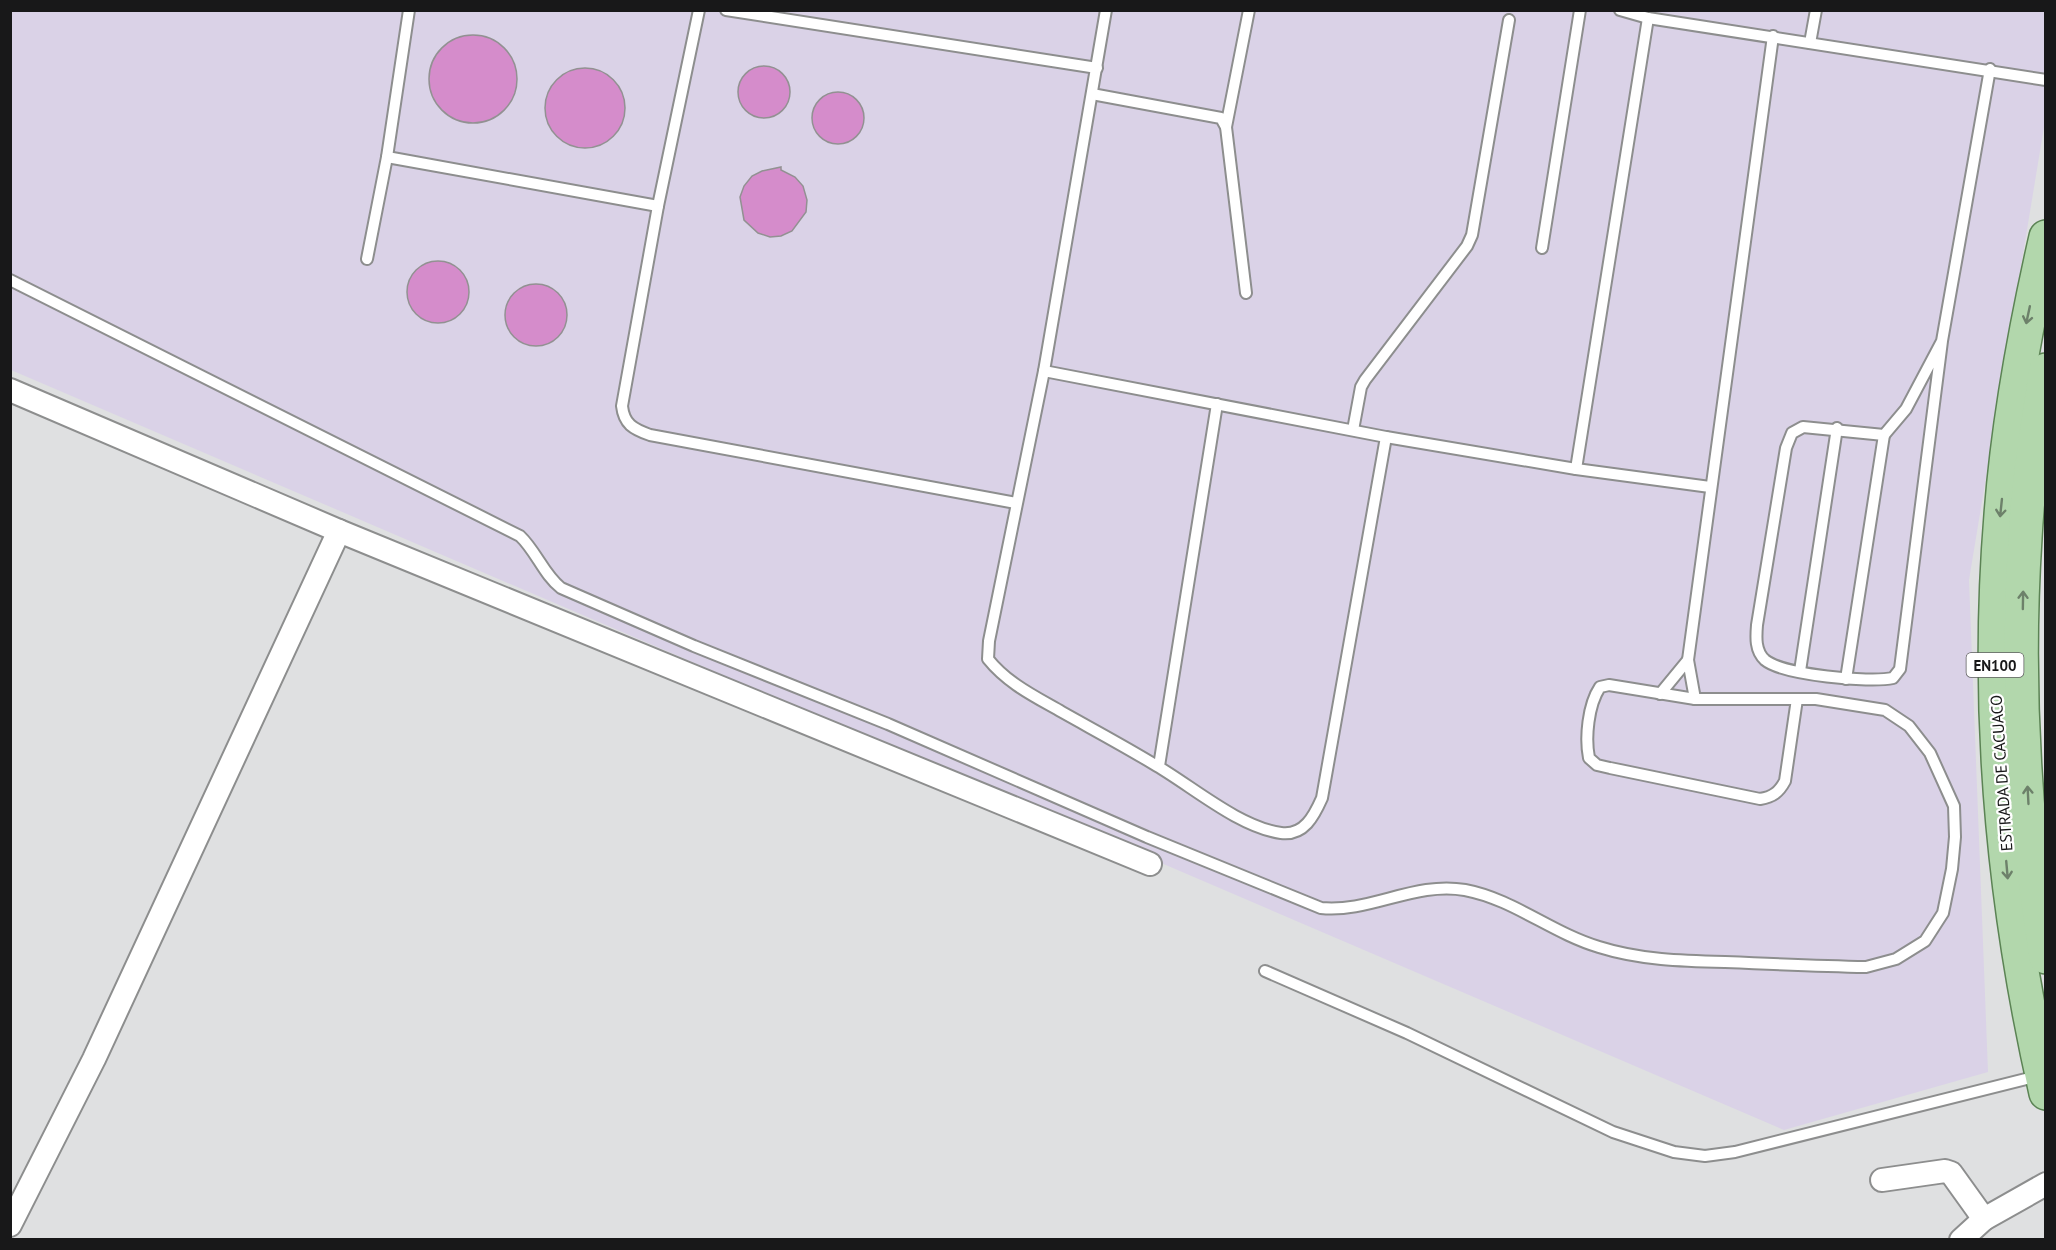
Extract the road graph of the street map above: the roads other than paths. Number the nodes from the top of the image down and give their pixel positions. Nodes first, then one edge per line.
1 (410, 10) edge
2 (699, 10) edge
3 (726, 10) edge
4 (1106, 10) edge
5 (1249, 10) edge
6 (1580, 10) edge
7 (1620, 10) edge
8 (1816, 10) edge
9 (1648, 18) junction
10 (1509, 20) dead end
11 (1773, 36) junction
12 (1810, 43) junction
13 (1097, 68) junction
14 (1990, 69) junction
15 (2046, 80) edge
16 (1092, 94) junction
17 (1226, 127) junction
18 (387, 157) junction
19 (658, 206) junction
20 (2046, 237) edge
21 (1542, 248) dead end
22 (367, 259) dead end
23 (10, 280) edge
24 (1246, 293) dead end
25 (1942, 341) junction
26 (2046, 370) edge
27 (1044, 371) junction
28 (10, 390) edge
29 (1217, 404) junction
30 (1836, 428) junction
31 (1353, 430) junction
32 (1884, 435) junction
33 (1386, 437) junction
34 (1576, 469) junction
35 (1710, 488) junction
36 (1016, 503) junction
37 (339, 531) junction
38 (1688, 660) junction
39 (1800, 671) junction
40 (1846, 679) junction
41 (1660, 694) junction
42 (1695, 699) junction
43 (1797, 699) junction
44 (1159, 766) junction
45 (1150, 864) dead end
46 (2046, 957) edge
47 (1265, 971) dead end
48 (2044, 1084) edge
49 (1882, 1180) dead end
50 (2046, 1184) edge
51 (1984, 1219) junction
52 (10, 1225) edge
53 (1961, 1239) edge

1 - 18 lane
2 - 19 lane
3 - 13 lane
4 - 13 lane
5 - 17 lane
6 - 21 lane
7 - 9 lane
8 - 12 lane
9 - 11 lane
9 - 34 lane
10 - 31 lane
11 - 12 lane
11 - 35 lane
12 - 14 lane
13 - 16 lane
14 - 15 lane
14 - 25 lane
16 - 17 lane
16 - 27 lane
17 - 24 lane
18 - 19 lane
18 - 22 lane
19 - 36 lane
20 -> 48 main road, ESTRADA DE CACUACO / EN100
23 - 43 lane
25 - 32 lane
25 - 40 lane
46 -> 26 main road, ESTRADA DE CACUACO / EN100
27 - 29 lane
27 - 36 lane
28 - 37 street
29 - 31 lane
29 - 44 lane
30 - 32 lane
30 - 39 lane
30 - 39 lane
31 - 33 lane
32 - 40 lane
33 - 34 lane
33 - 44 lane
34 - 35 lane
35 - 38 lane
36 - 44 lane
37 - 45 street
37 - 52 street
38 - 41 lane
38 - 42 lane
39 - 40 lane
41 - 42 lane
41 - 43 lane
42 - 43 lane
47 - 48 lane
49 - 51 street
50 - 51 street
51 - 53 street

